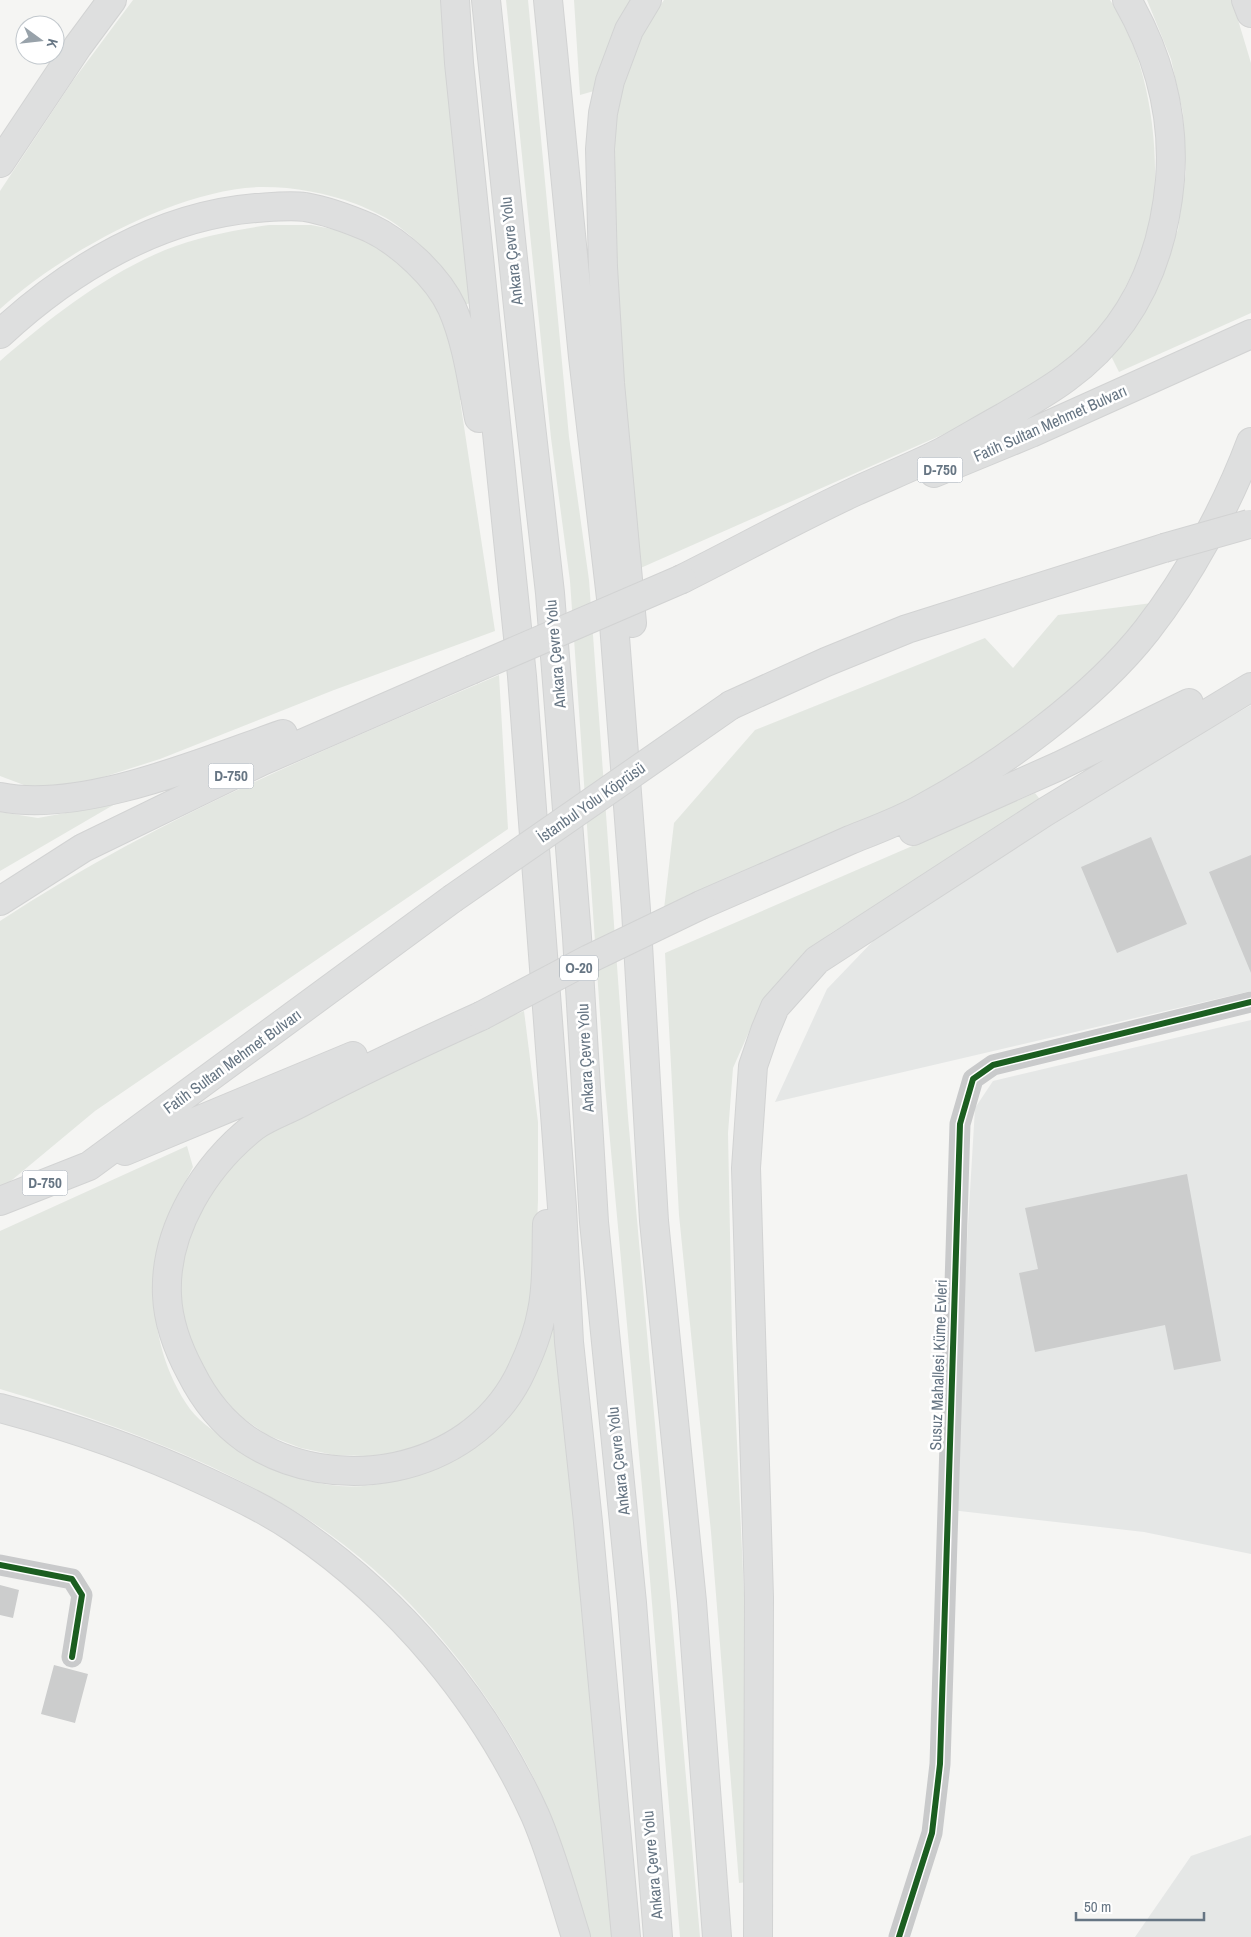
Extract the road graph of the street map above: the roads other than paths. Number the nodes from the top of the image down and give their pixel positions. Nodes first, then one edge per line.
1 (112, 0) edge
2 (455, 0) edge
3 (486, 0) edge
4 (548, 0) edge
5 (647, 0) edge
6 (1127, 0) edge
7 (1246, 0) edge
8 (1251, 13) edge
9 (0, 163) edge
10 (0, 334) edge
11 (1251, 334) edge
12 (1251, 442) edge
13 (1250, 524) edge
14 (682, 579) junction
15 (1251, 669) edge
16 (471, 670) junction
17 (522, 676) junction
18 (1251, 688) edge
19 (0, 797) edge
20 (626, 798) junction
21 (537, 870) junction
22 (452, 899) joint
23 (0, 901) edge
24 (704, 911) junction
25 (1251, 1002) edge
26 (479, 1009) junction
27 (89, 1166) junction
28 (0, 1201) edge
29 (0, 1408) edge
30 (0, 1565) edge
31 (72, 1657) dead end
32 (576, 1937) edge
33 (626, 1937) edge
34 (658, 1937) edge
35 (717, 1937) edge
36 (758, 1937) edge
37 (899, 1937) edge

1 - 9 highway
2 - 17 highway
3 - 34 highway, Ankara Çevre Yolu / O-20
4 - 20 highway
5 - 20 highway
6 - 14 highway
7 - 8 highway
10 - 17 highway
11 - 14 highway, Fatih Sultan Mehmet Bulvarı / D-750
12 - 24 highway
13 - 22 highway, İstanbul Yolu Köprüsü / D-750, bridge
14 - 16 highway, D-750, bridge
15 - 24 highway
16 - 19 highway
16 - 23 highway, D-750
17 - 21 highway
18 - 36 highway
20 - 35 highway
21 - 26 highway
21 - 33 highway
22 - 27 highway, Fatih Sultan Mehmet Bulvarı / D-750
24 - 26 highway, bridge
25 - 37 street, Susuz Mahallesi Küme Evleri
26 - 27 highway
27 - 28 highway, Fatih Sultan Mehmet Bulvarı / D-750
29 - 32 highway
30 - 31 street

